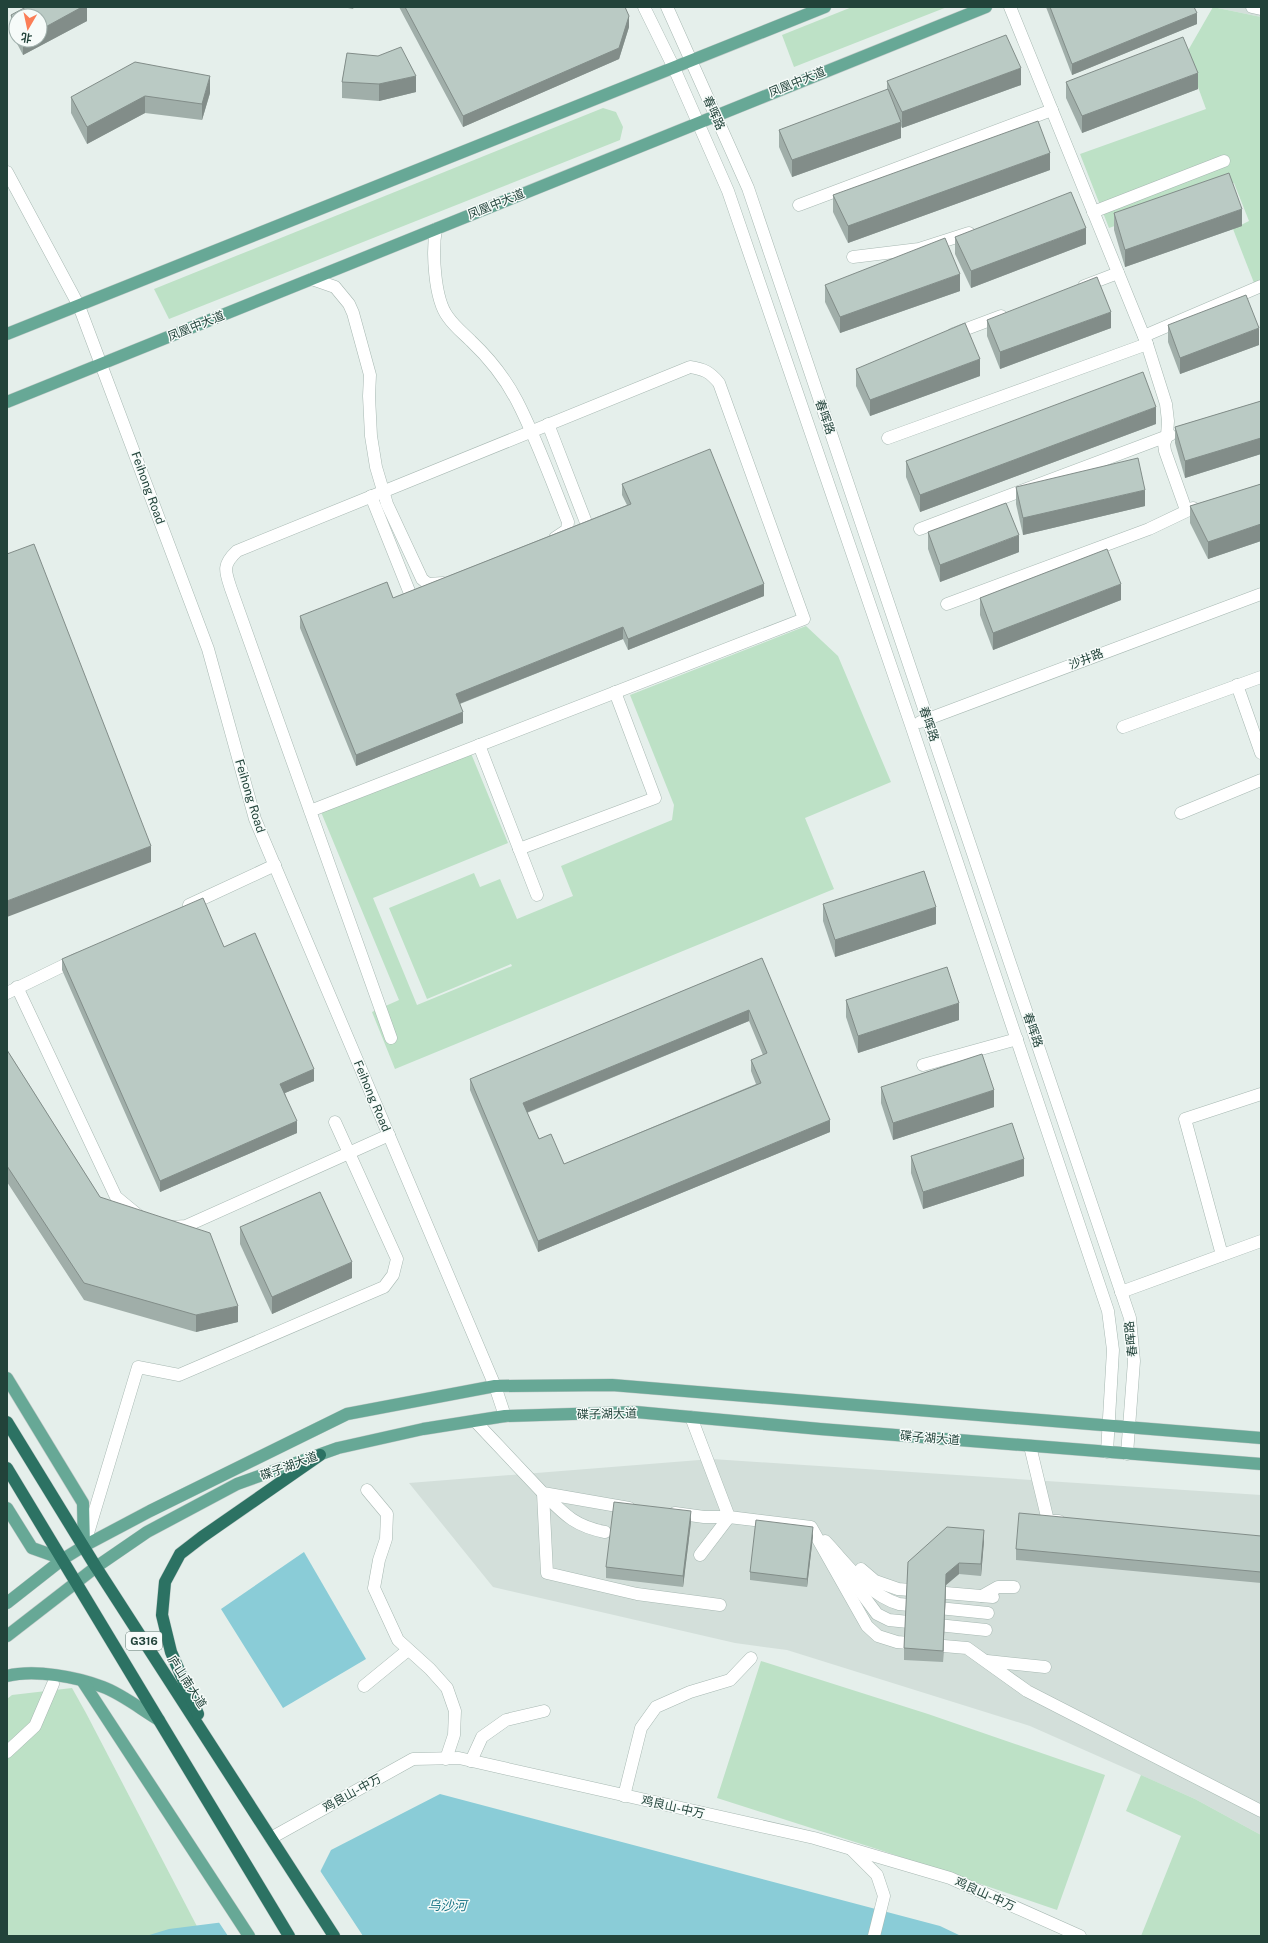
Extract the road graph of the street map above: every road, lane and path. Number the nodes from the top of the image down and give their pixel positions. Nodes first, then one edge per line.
1 (644, 7) edge
2 (667, 7) edge
3 (825, 7) edge
4 (986, 7) edge
5 (1010, 7) edge
6 (1252, 7) edge
7 (1261, 9) edge
8 (691, 61) junction
9 (674, 68) junction
10 (1052, 110) junction
11 (715, 115) junction
12 (697, 122) junction
13 (1224, 162) dead end
14 (7, 172) edge
15 (1084, 188) junction
16 (1069, 194) edge
17 (799, 205) dead end
18 (1093, 212) junction
19 (436, 228) junction
20 (981, 228) edge
21 (853, 257) dead end
22 (1118, 273) junction
23 (312, 279) junction
24 (1261, 286) edge
25 (1073, 290) edge
26 (79, 306) junction
27 (1013, 312) edge
28 (7, 334) edge
29 (938, 339) edge
30 (1145, 340) junction
31 (102, 365) junction
32 (7, 402) edge
33 (548, 424) junction
34 (1182, 430) edge
35 (533, 435) junction
36 (1167, 436) junction
37 (888, 438) dead end
38 (383, 491) junction
39 (372, 496) junction
40 (1201, 505) edge
41 (1186, 510) junction
42 (587, 525) edge
43 (920, 529) dead end
44 (545, 542) edge
45 (453, 579) edge
46 (1261, 594) edge
47 (411, 596) edge
48 (947, 604) dead end
49 (1261, 677) edge
50 (1237, 685) junction
51 (616, 692) junction
52 (928, 719) junction
53 (911, 725) junction
54 (1123, 727) dead end
55 (479, 745) junction
56 (1261, 753) edge
57 (1261, 780) edge
58 (310, 811) junction
59 (1182, 814) dead end
60 (519, 849) junction
61 (275, 865) junction
62 (538, 895) dead end
63 (182, 909) edge
64 (88, 953) edge
65 (12, 990) edge
66 (391, 1038) dead end
67 (1017, 1039) junction
68 (923, 1066) dead end
69 (1261, 1094) edge
70 (335, 1122) dead end
71 (389, 1135) junction
72 (349, 1152) junction
73 (1261, 1241) edge
74 (1222, 1255) junction
75 (1121, 1292) junction
76 (7, 1378) edge
77 (495, 1386) junction
78 (505, 1416) junction
79 (691, 1417) junction
80 (475, 1421) junction
81 (7, 1422) edge
82 (1109, 1426) junction
83 (1129, 1427) junction
84 (1261, 1438) edge
85 (1030, 1446) junction
86 (1107, 1452) junction
87 (1127, 1454) junction
88 (320, 1455) junction
89 (1261, 1464) edge
90 (7, 1468) edge
91 (367, 1490) dead end
92 (542, 1493) junction
93 (7, 1508) edge
94 (637, 1509) edge
95 (660, 1512) edge
96 (729, 1517) junction
97 (1072, 1523) edge
98 (811, 1527) junction
99 (605, 1532) dead end
100 (84, 1546) junction
101 (700, 1555) dead end
102 (64, 1560) junction
103 (96, 1567) junction
104 (77, 1582) junction
105 (1014, 1587) dead end
106 (7, 1603) edge
107 (720, 1605) dead end
108 (988, 1614) dead end
109 (986, 1630) dead end
110 (7, 1636) edge
111 (408, 1650) junction
112 (751, 1658) dead end
113 (985, 1661) junction
114 (1045, 1667) dead end
115 (7, 1676) edge
116 (83, 1682) junction
117 (52, 1684) dead end
118 (364, 1686) dead end
119 (544, 1711) dead end
120 (159, 1720) junction
121 (212, 1746) junction
122 (7, 1752) edge
123 (446, 1759) junction
124 (471, 1761) junction
125 (624, 1796) junction
126 (1261, 1811) edge
127 (271, 1838) junction
128 (852, 1850) junction
129 (249, 1936) edge
130 (289, 1936) edge
131 (334, 1936) edge
132 (874, 1936) edge
133 (1080, 1936) edge

1 - 9 street, 春晖路
2 - 8 street, 春晖路
3 - 8 main road
4 - 11 main road, 凤凰中大道
5 - 10 street
6 - 7 street
8 - 9 main road
8 - 11 street, 春晖路
9 - 12 street, 春晖路
9 - 26 main road
10 - 15 street
10 - 17 street
11 - 12 main road, 凤凰中大道
11 - 52 street, 春晖路
12 - 19 main road, 凤凰中大道
12 - 53 street, 春晖路
13 - 18 street
14 - 26 street, Feihong Road
15 - 16 street
15 - 18 street
18 - 22 street
19 - 23 main road, 凤凰中大道
19 - 35 street
20 - 21 street
22 - 25 street
22 - 30 street
23 - 31 main road, 凤凰中大道
23 - 38 street
24 - 30 street
26 - 28 main road
26 - 31 street, Feihong Road
27 - 29 street
30 - 36 street
30 - 37 street
31 - 32 main road, 凤凰中大道
31 - 61 street, Feihong Road
33 - 35 street
33 - 42 street
33 - 51 street
34 - 36 street
35 - 38 street
35 - 44 street
36 - 41 street
36 - 43 street
38 - 39 street
38 - 45 street
39 - 47 street
39 - 58 street
40 - 41 street
41 - 48 street
46 - 52 street, 沙井路
49 - 50 street
50 - 54 street
50 - 56 street
51 - 55 street
51 - 60 street
52 - 53 street, 沙井路
52 - 75 street, 春晖路
53 - 67 street, 春晖路
55 - 58 street
55 - 60 street
57 - 59 street
58 - 66 street
60 - 62 street
61 - 63 street
61 - 71 street, Feihong Road
64 - 65 street
65 - 72 street
67 - 68 street
67 - 82 street, 春晖路
69 - 74 street
70 - 72 street
71 - 72 street
71 - 77 street, Feihong Road
72 - 100 street
73 - 74 street
74 - 75 street
75 - 83 street, 春晖路
76 - 100 main road
77 - 78 street, Feihong Road
77 - 82 main road, 碟子湖大道
77 - 100 main road, 碟子湖大道
78 - 79 main road, 碟子湖大道
78 - 80 main road, 碟子湖大道
79 - 85 main road, 碟子湖大道
79 - 96 street
80 - 88 main road, 碟子湖大道
80 - 92 street
81 - 100 highway, 庐山南大道 / G316
82 - 83 main road, 碟子湖大道
82 - 86 street, 春晖路
83 - 84 main road, 碟子湖大道
83 - 87 street, 春晖路
85 - 86 main road, 碟子湖大道
85 - 97 street
86 - 87 main road, 碟子湖大道
87 - 89 main road, 碟子湖大道
88 - 103 main road, 碟子湖大道
88 - 121 highway
90 - 102 highway, G316
91 - 111 street
92 - 94 street
92 - 99 street
92 - 107 street
93 - 102 main road
95 - 96 street
96 - 98 street
96 - 101 street
98 - 105 street
98 - 108 street
98 - 109 street
98 - 113 street
100 - 102 main road, 碟子湖大道
100 - 103 highway, 庐山南大道 / G316
102 - 104 highway, G316
102 - 106 main road, 碟子湖大道
103 - 104 main road, 碟子湖大道
103 - 121 highway, 庐山南大道 / G316
104 - 110 main road, 碟子湖大道
104 - 120 highway, G316
111 - 118 street
111 - 123 street
112 - 125 street
113 - 114 street
113 - 126 street
115 - 116 main road
116 - 120 main road
116 - 129 main road
117 - 122 street
119 - 124 street
120 - 130 highway, G316
121 - 127 highway, 庐山南大道 / G316
123 - 124 street, 鸡良山-中万
123 - 127 street, 鸡良山-中万
124 - 125 street, 鸡良山-中万
125 - 128 street, 鸡良山-中万
127 - 131 highway, 庐山南大道 / G316
128 - 132 street
128 - 133 street, 鸡良山-中万

